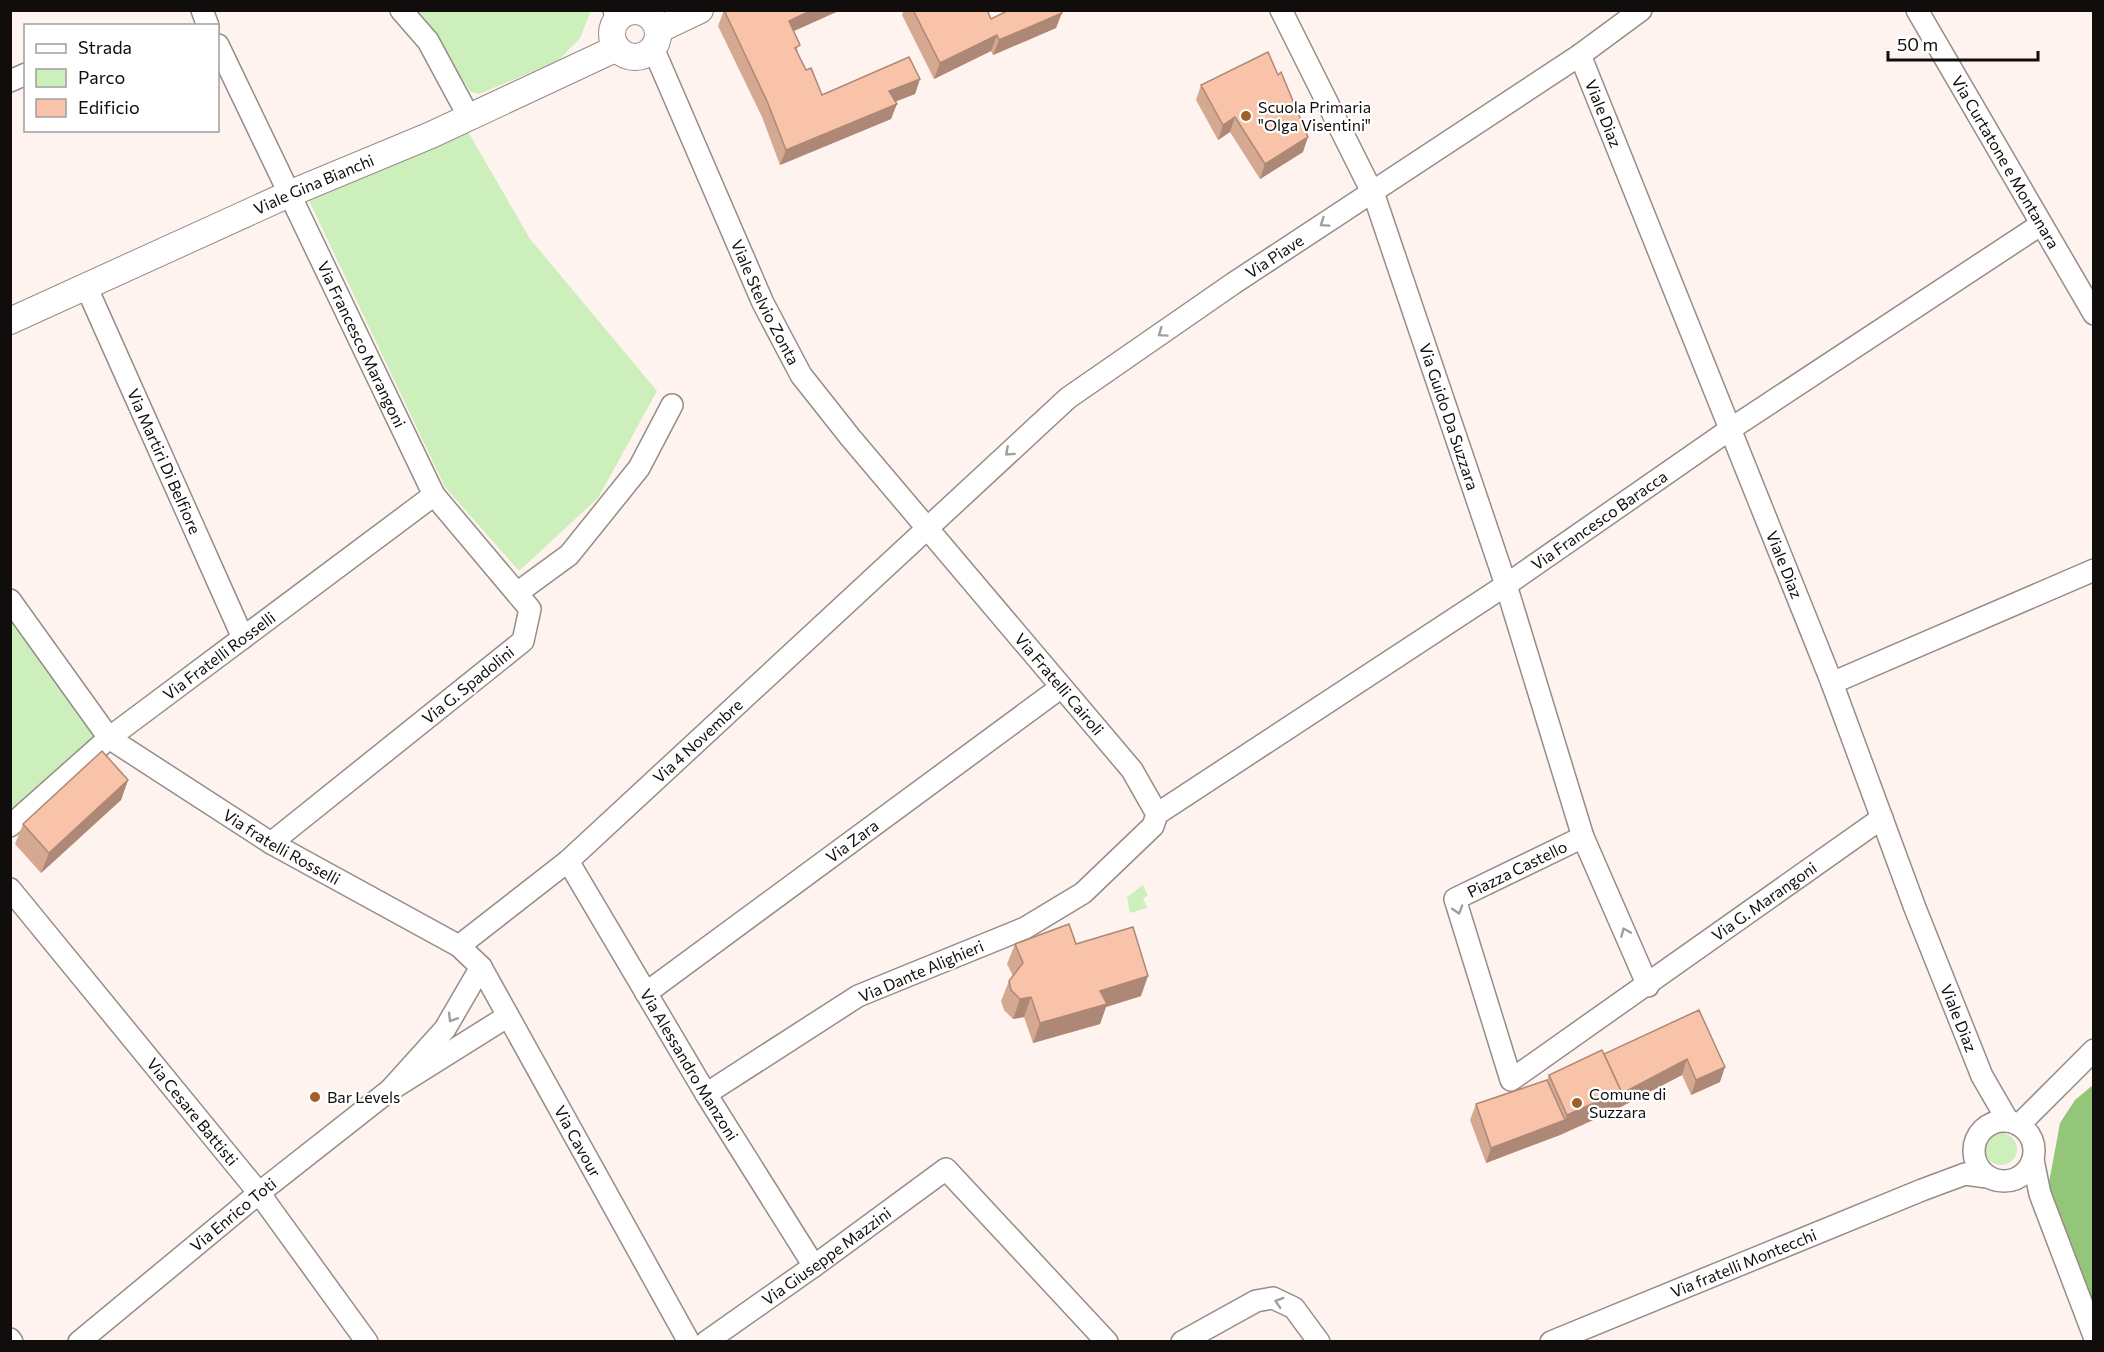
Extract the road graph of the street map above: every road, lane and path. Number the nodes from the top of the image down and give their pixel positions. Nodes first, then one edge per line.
1 (401, 10) edge
2 (700, 10) edge
3 (1281, 10) edge
4 (1641, 10) edge
5 (1917, 10) edge
6 (615, 15) edge
7 (649, 25) edge
8 (219, 47) edge
9 (617, 48) junction
10 (1580, 55) junction
11 (24, 75) edge
12 (10, 81) edge
13 (469, 117) junction
14 (1372, 191) junction
15 (289, 194) junction
16 (2040, 225) junction
17 (87, 286) junction
18 (2094, 315) edge
19 (10, 321) edge
20 (672, 405) dead end
21 (1729, 430) junction
22 (434, 495) junction
23 (927, 527) junction
24 (2094, 570) edge
25 (1506, 585) junction
26 (517, 593) junction
27 (10, 600) edge
28 (243, 638) junction
29 (1832, 684) junction
30 (1060, 688) junction
31 (109, 738) junction
32 (1157, 814) junction
33 (1882, 818) junction
34 (10, 826) edge
35 (1583, 837) junction
36 (271, 843) junction
37 (568, 861) junction
38 (10, 889) edge
39 (459, 946) junction
40 (481, 967) junction
41 (1648, 986) junction
42 (646, 993) junction
43 (508, 1016) junction
44 (2094, 1050) edge
45 (1982, 1076) junction
46 (2061, 1082) junction
47 (390, 1090) junction
48 (706, 1094) junction
49 (2013, 1123) junction
50 (1975, 1144) junction
51 (2033, 1154) junction
52 (1994, 1179) junction
53 (1922, 1190) junction
54 (259, 1193) junction
55 (2054, 1234) junction
56 (814, 1266) junction
57 (2094, 1336) edge
58 (1562, 1339) edge
59 (79, 1341) edge
60 (367, 1341) edge
61 (689, 1341) edge
62 (706, 1341) edge
63 (1107, 1341) edge
64 (1182, 1341) edge
65 (1319, 1341) edge

1 - 13 street
2 - 7 street
3 - 14 street, Via Guido Da Suzzara
4 - 10 street, Via Piave
5 - 16 street, Via Curtatone e Montanara
6 - 7 street
6 - 9 street
7 - 9 street
7 - 23 street, Viale Stelvio Zonta
8 - 15 street, Via Francesco Marangoni
9 - 13 street, Viale Gina Bianchi
10 - 14 street, Via Piave
10 - 21 street, Viale Diaz
11 - 12 street
13 - 15 street, Viale Gina Bianchi
14 -> 23 street, Via Piave
14 - 25 street, Via Guido Da Suzzara
15 - 17 street, Viale Gina Bianchi
15 - 22 street, Via Francesco Marangoni
16 - 18 street, Via Curtatone e Montanara
16 - 21 street, Via Francesco Baracca
17 - 19 street, Viale Gina Bianchi
17 - 28 street, Via Martiri Di Belfiore
20 - 26 street
21 - 25 street, Via Francesco Baracca
21 - 29 street, Viale Diaz
22 - 26 street, Via G. Spadolini
22 - 28 street, Via Fratelli Rosselli
23 - 30 street, Via Fratelli Cairoli
23 - 37 street, Via 4 Novembre
24 - 29 street
25 - 32 street, Via Francesco Baracca
25 - 35 street, Via Guido Da Suzzara
26 - 36 street, Via G. Spadolini
27 - 31 street
28 - 31 street, Via Fratelli Rosselli
29 - 33 street, Viale Diaz
30 - 32 street, Via Fratelli Cairoli
30 - 42 street, Via Zara
31 - 34 street, Via Fratelli Rosselli
31 - 36 street, Via fratelli Rosselli
32 - 48 street, Via Dante Alighieri
33 - 41 street, Via G. Marangoni
33 - 45 street, Viale Diaz
41 -> 35 street, Piazza Castello
35 -> 41 street, Piazza Castello
36 - 39 street, Via fratelli Rosselli
37 - 39 street, Via 4 Novembre
37 - 42 street, Via Alessandro Manzoni
38 - 54 street, Via Cesare Battisti
39 - 40 street, Via Cavour
40 - 43 street, Via Cavour
40 -> 47 street, Via Enrico Toti
42 - 48 street, Via Alessandro Manzoni
43 - 47 street, Via Enrico Toti
43 - 61 street, Via Cavour
44 - 46 street
45 - 49 street
45 - 50 street
46 - 49 street
46 - 51 street
47 - 54 street, Via Enrico Toti
48 - 56 street, Via Alessandro Manzoni
49 - 50 street
49 - 51 street
50 - 52 street
50 - 53 street
51 - 52 street
51 - 55 street
52 - 53 street
52 - 55 street
53 - 58 street, Via fratelli Montecchi
54 - 59 street, Via Enrico Toti
54 - 60 street, Via Cesare Battisti
55 - 57 street
56 - 62 street, Via Giuseppe Mazzini
56 - 63 street, Via Giuseppe Mazzini
65 -> 64 street

